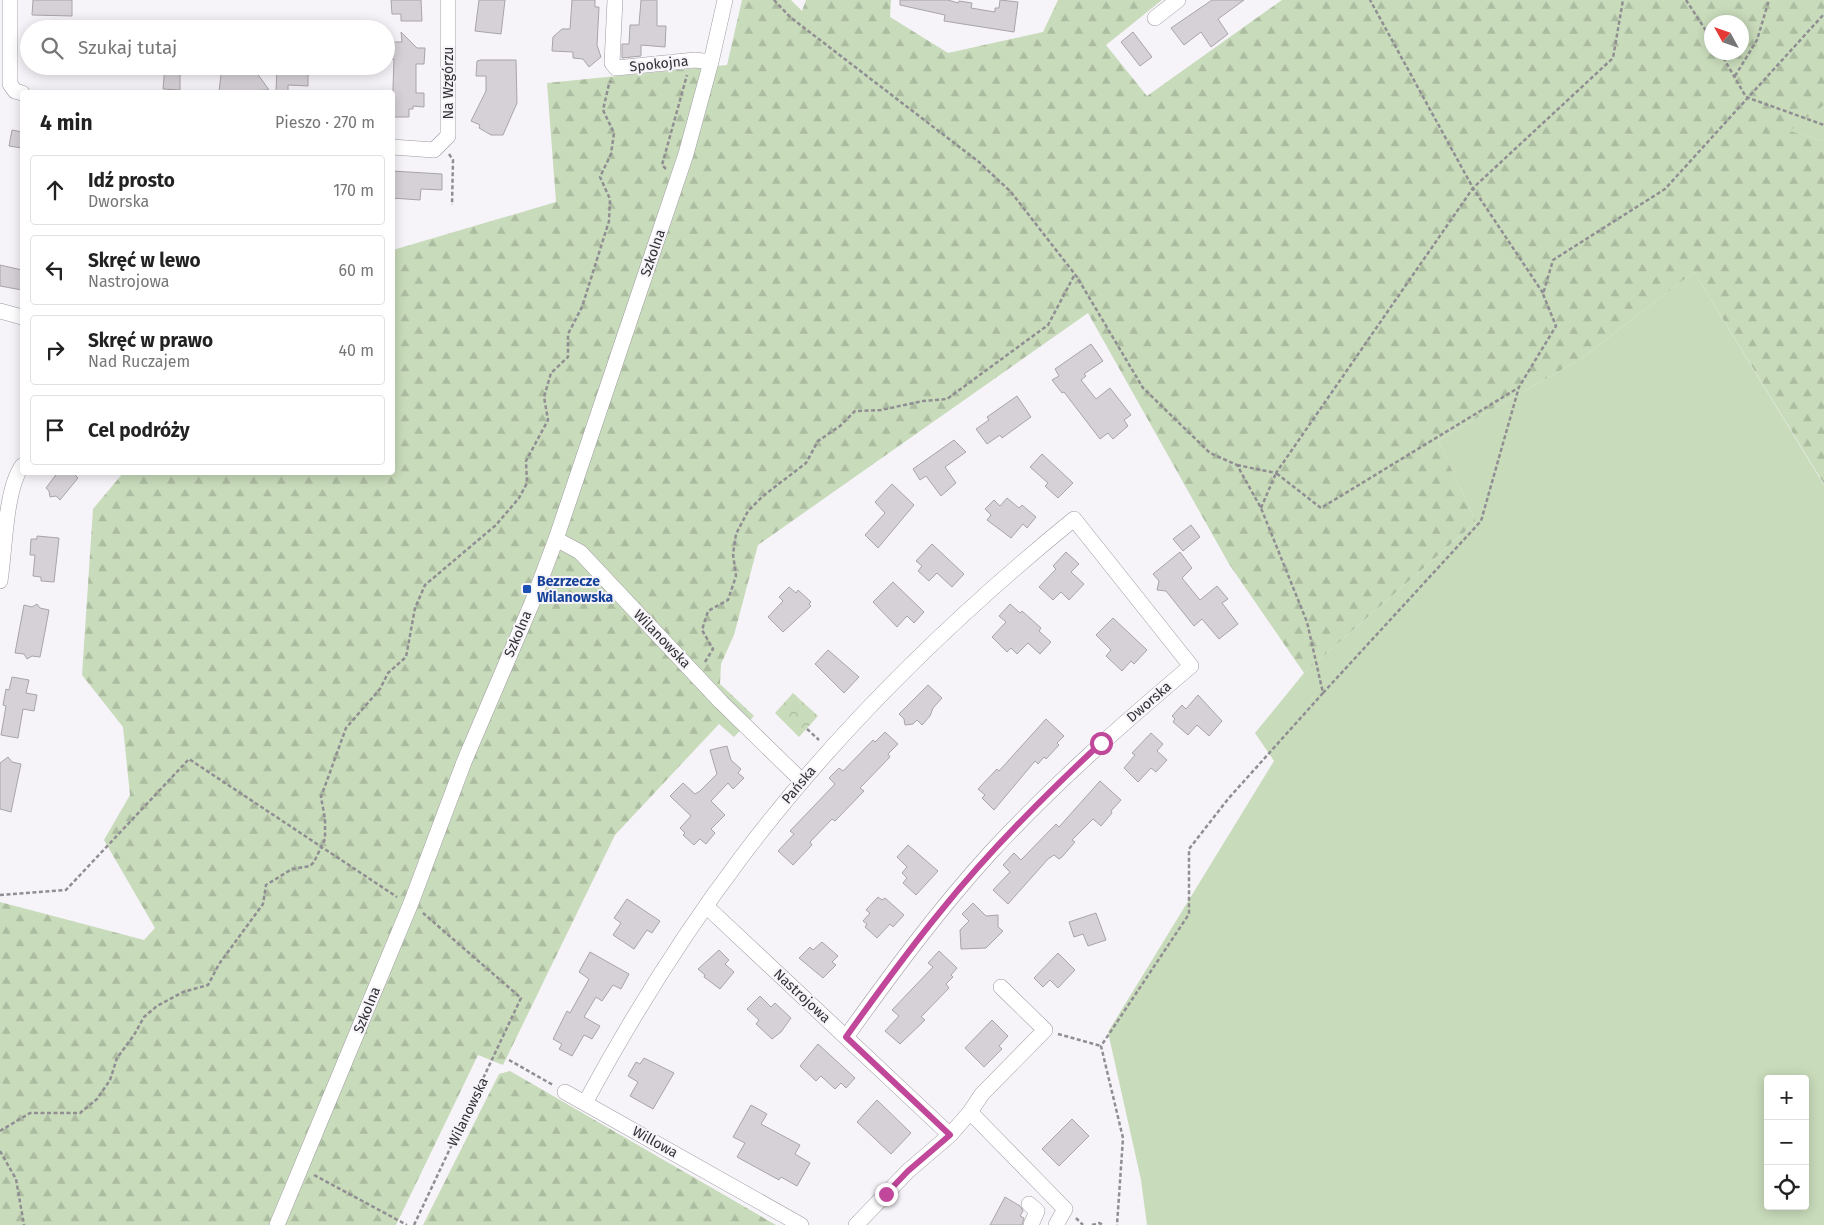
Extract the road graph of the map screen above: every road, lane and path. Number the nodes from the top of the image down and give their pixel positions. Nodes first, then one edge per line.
1 (10, 0) edge
2 (448, 0) edge
3 (615, 0) edge
4 (725, 0) edge
5 (774, 0) edge
6 (1178, 0) edge
7 (1370, 0) edge
8 (1623, 0) edge
9 (1686, 0) edge
10 (1769, 0) edge
11 (1824, 14) edge
12 (790, 17) dead end
13 (1155, 18) dead end
14 (1704, 28) edge
15 (1725, 60) edge
16 (706, 61) junction
17 (628, 67) junction
18 (1735, 76) junction
19 (20, 92) edge
20 (1746, 97) junction
21 (1824, 125) edge
22 (441, 142) junction
23 (395, 147) edge
24 (665, 175) dead end
25 (1473, 188) junction
26 (452, 205) dead end
27 (1075, 274) dead end
28 (1543, 294) junction
29 (0, 311) edge
30 (20, 316) edge
31 (1519, 387) junction
32 (1237, 465) dead end
33 (20, 469) edge
34 (1276, 473) junction
35 (6, 490) edge
36 (1261, 508) dead end
37 (1074, 519) joint
38 (556, 539) junction
39 (1, 573) edge
40 (696, 674) junction
41 (1323, 694) dead end
42 (802, 781) junction
43 (322, 848) junction
44 (0, 895) edge
45 (411, 903) junction
46 (706, 906) junction
47 (1001, 987) dead end
48 (1045, 1030) junction
49 (846, 1037) junction
50 (1100, 1046) dead end
51 (509, 1060) dead end
52 (565, 1092) joint
53 (585, 1103) junction
54 (970, 1112) junction
55 (0, 1131) edge
56 (946, 1131) junction
57 (0, 1152) edge
58 (302, 1168) junction
59 (1029, 1204) dead end
60 (24, 1225) edge
61 (277, 1225) edge
62 (407, 1225) edge
63 (414, 1225) edge
64 (801, 1225) edge
65 (856, 1225) edge
66 (1029, 1225) edge
67 (1056, 1225) edge
68 (1092, 1225) edge
69 (1104, 1225) edge

1 - 19 street
2 - 22 street, Na Wzgórzu
3 - 17 street, Spokojna
4 - 16 street, Szkolna
5 - 12 path
6 - 13 street
7 - 25 path
8 - 25 path
9 - 14 path
10 - 18 path
11 - 20 path
15 - 18 path
16 - 17 street, Spokojna
16 - 24 path
16 - 38 street, Szkolna
17 - 43 path
18 - 20 path
20 - 21 path
20 - 28 path
22 - 23 street
22 - 26 path
25 - 28 path
25 - 34 path
27 - 40 path
28 - 31 path
29 - 30 street
31 - 34 path
31 - 41 path
32 - 34 path
33 - 35 street
34 - 36 path
35 - 39 street
37 - 42 street, Pańska
37 - 49 street, Dworska
38 - 40 street, Wilanowska
38 - 45 street, Szkolna
40 - 42 street, Wilanowska
42 - 46 street, Pańska
43 - 44 path
43 - 45 path
43 - 55 path
45 - 58 street, Szkolna
45 - 63 path, Wilanowska
46 - 49 street, Nastrojowa
46 - 53 street, Pańska
47 - 48 street
48 - 50 path
48 - 54 street
49 - 56 street, Nastrojowa
51 - 52 path
52 - 53 street, Willowa
53 - 64 street, Willowa
54 - 56 street
54 - 67 street
56 - 65 street
57 - 60 path
58 - 61 street, Szkolna
58 - 62 path
59 - 66 street
68 - 69 path

